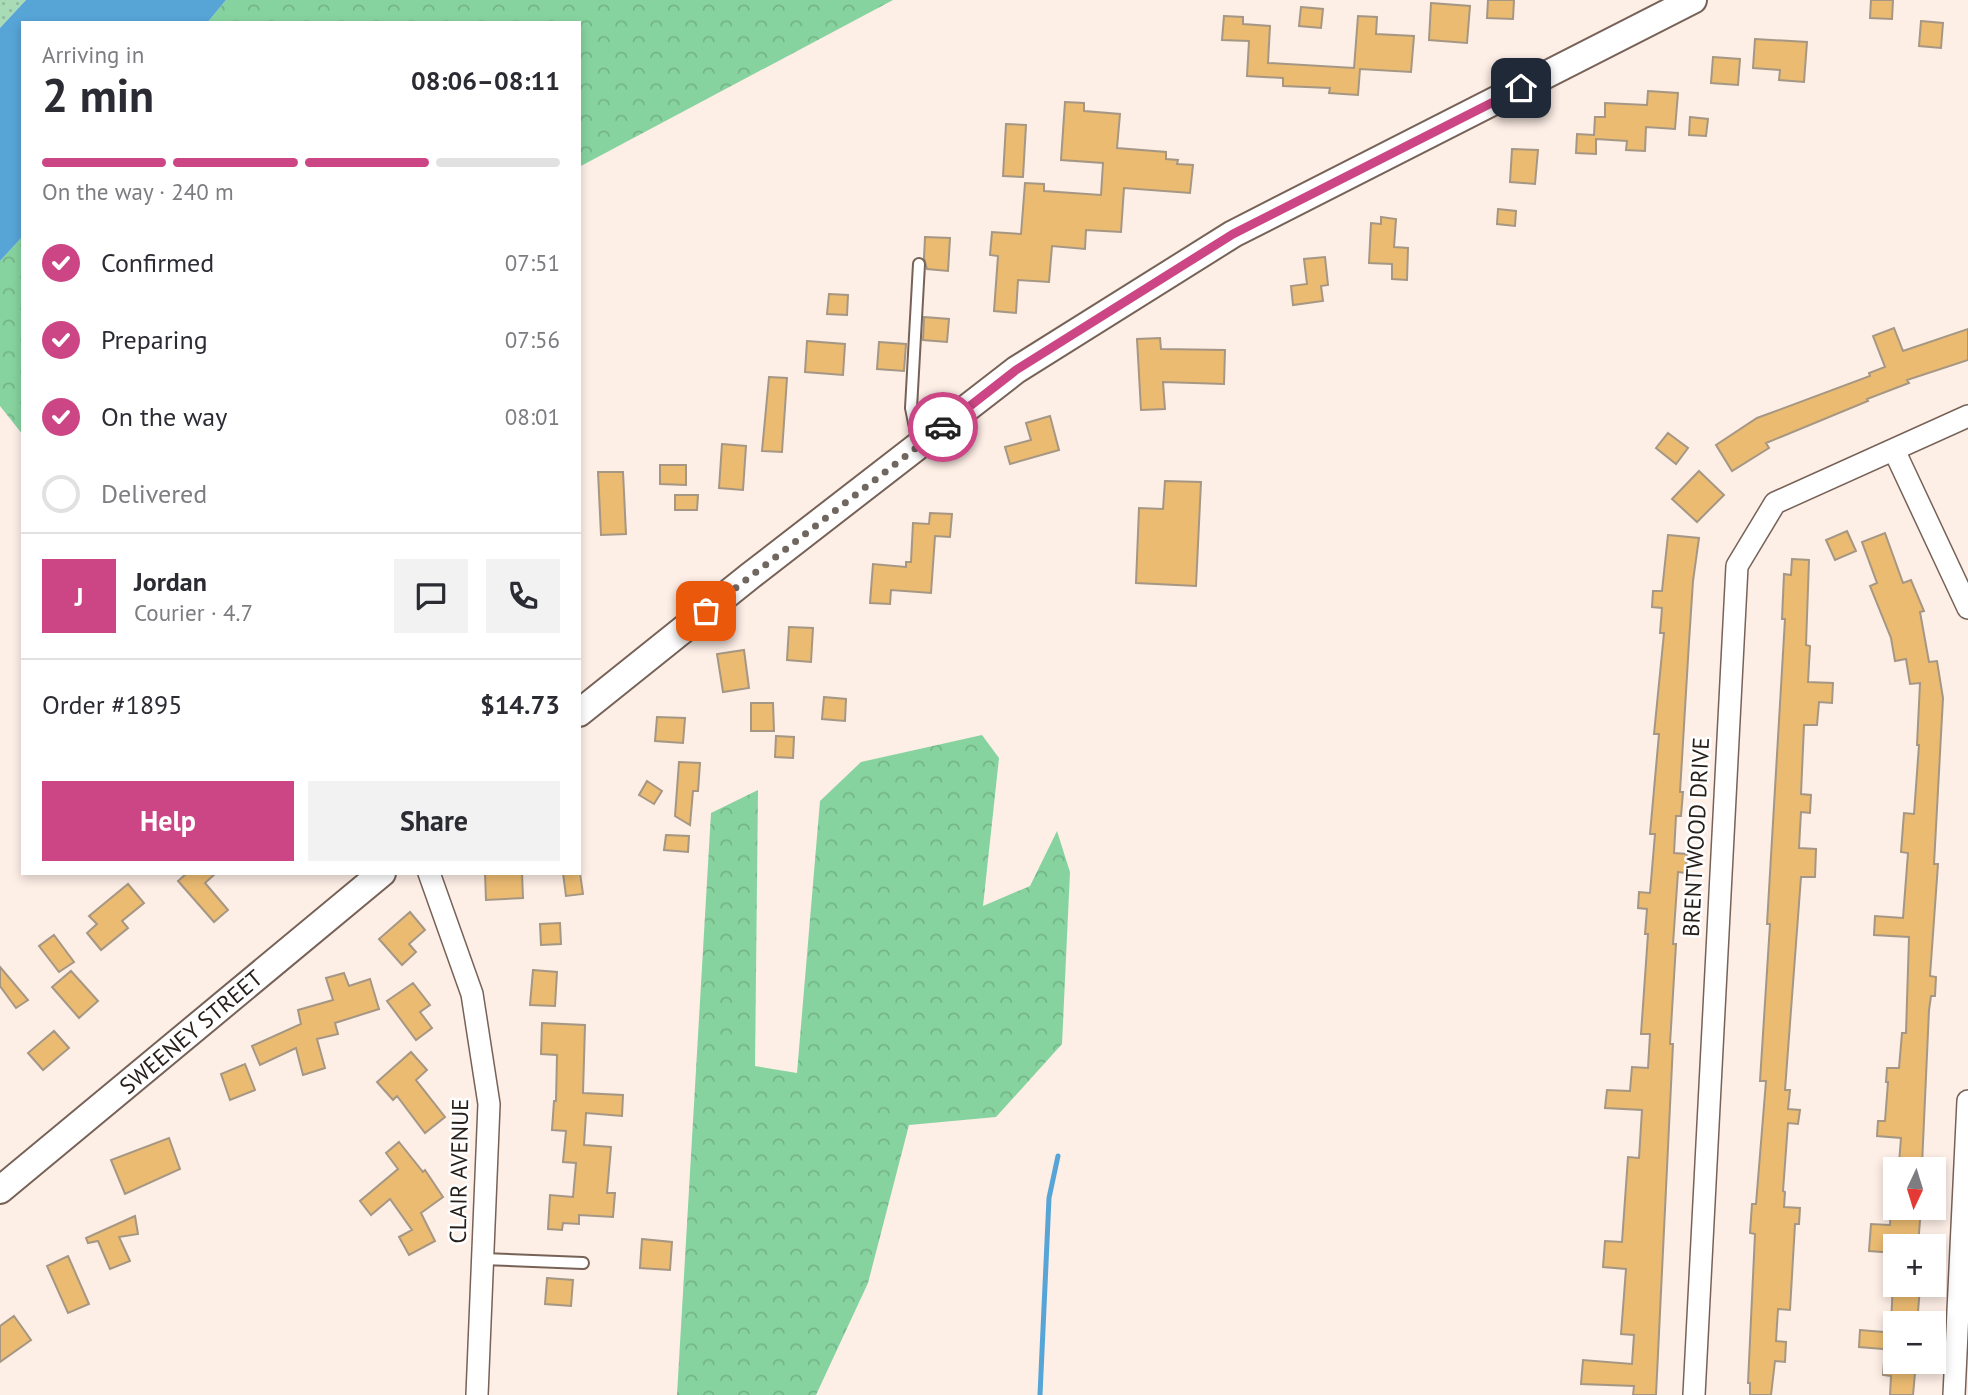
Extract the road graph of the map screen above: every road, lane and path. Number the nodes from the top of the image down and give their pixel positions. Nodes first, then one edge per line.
1 (1693, 0) edge
2 (919, 264) dead end
3 (1968, 415) edge
4 (919, 446) junction
5 (1895, 450) junction
6 (1968, 608) edge
7 (581, 711) edge
8 (380, 875) edge
9 (430, 875) edge
10 (1968, 1101) edge
11 (0, 1190) edge
12 (483, 1259) junction
13 (583, 1263) dead end
14 (477, 1395) edge
15 (1694, 1395) edge
16 (1954, 1395) edge

1 - 4 street
2 - 4 lane
3 - 5 street, BRENTWOOD DRIVE
4 - 7 street
5 - 6 street
5 - 15 street, BRENTWOOD DRIVE
8 - 11 street, SWEENEY STREET
9 - 12 street, CLAIR AVENUE
10 - 16 street
12 - 13 lane
12 - 14 street, CLAIR AVENUE

